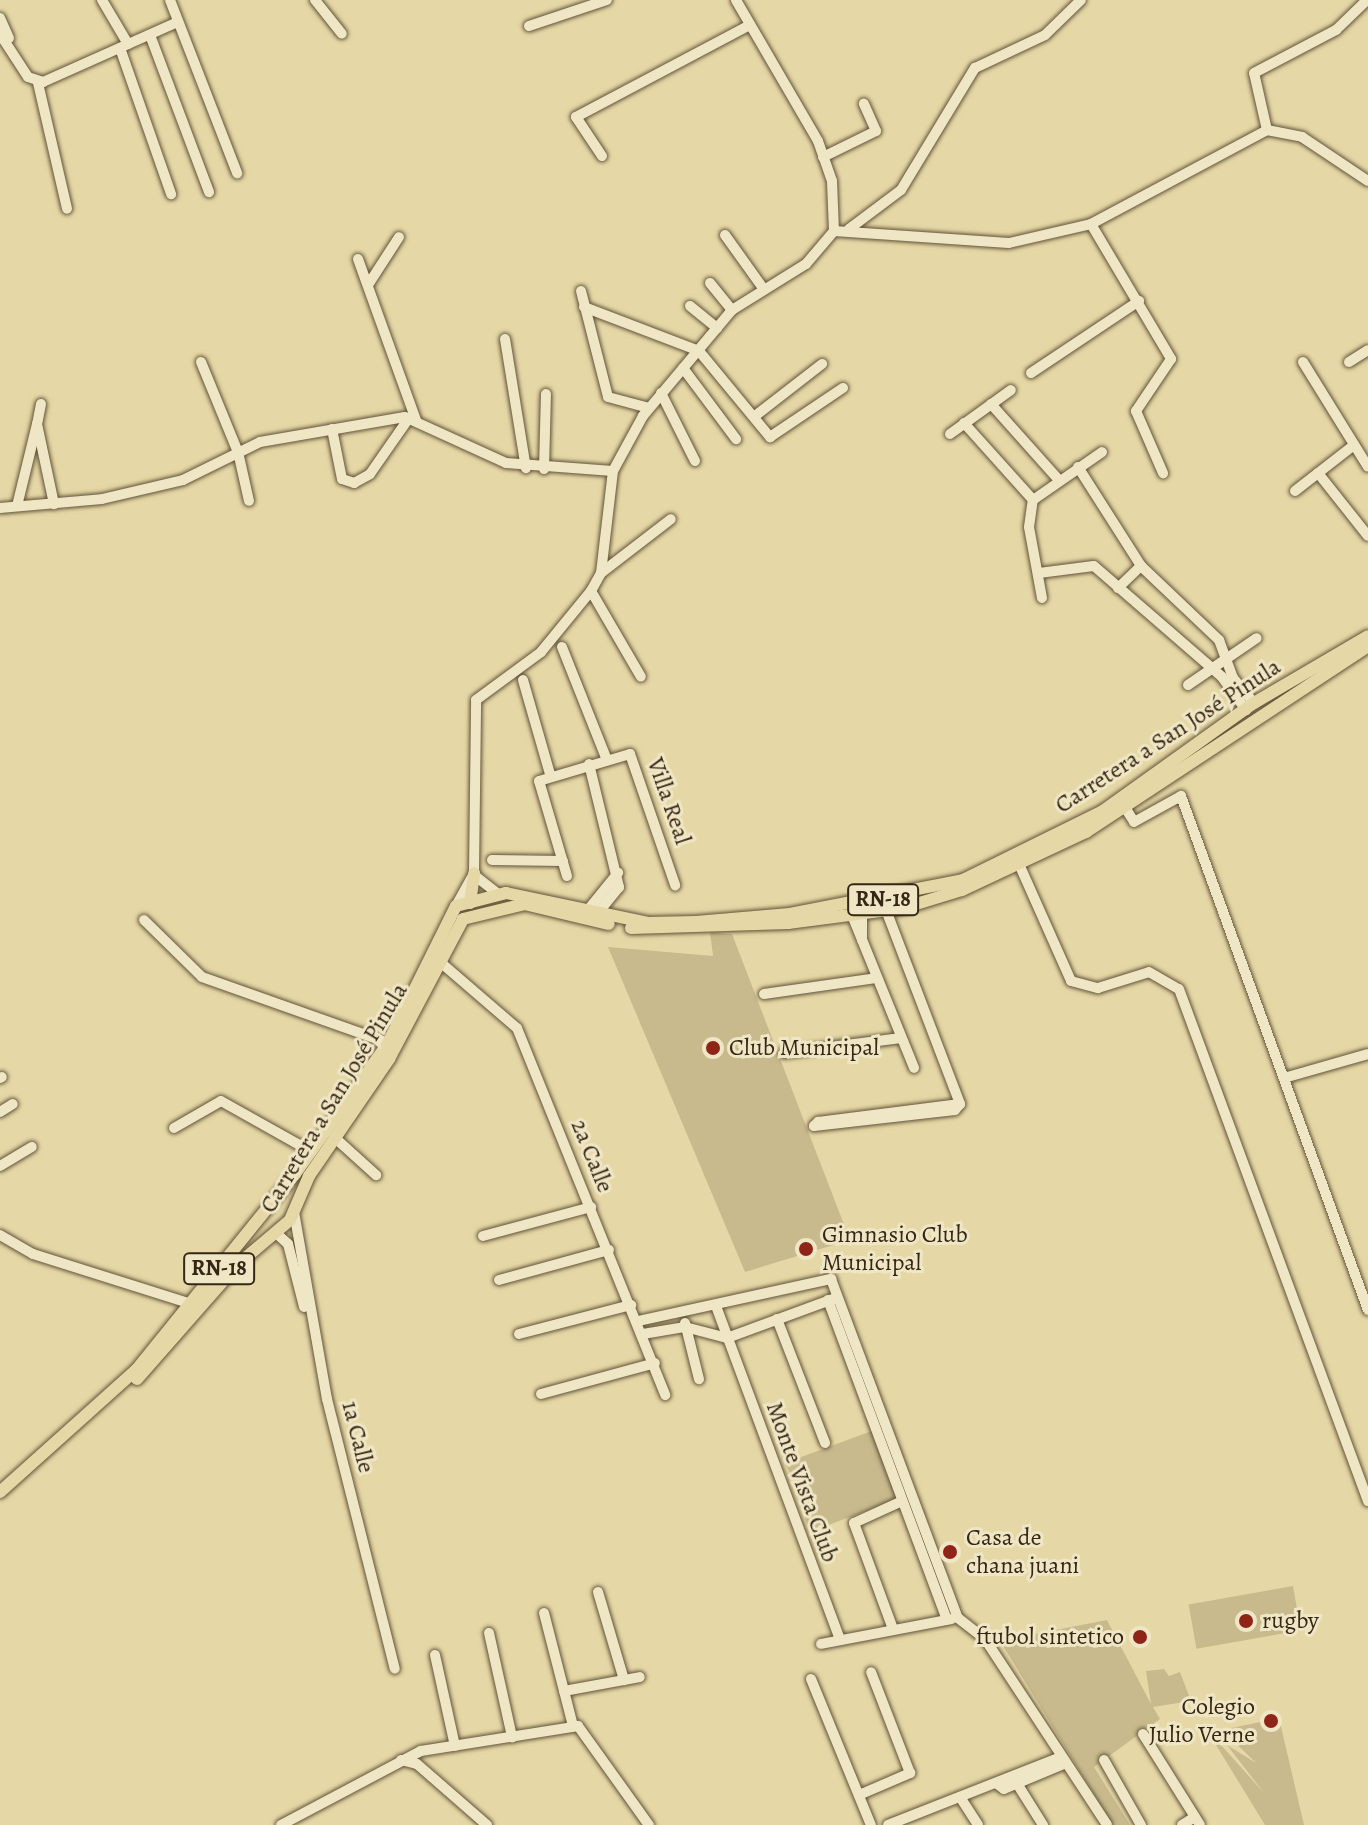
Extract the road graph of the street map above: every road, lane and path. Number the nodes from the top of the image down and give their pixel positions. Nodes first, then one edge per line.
1 (102, 0) edge
2 (170, 0) edge
3 (315, 0) edge
4 (607, 0) edge
5 (736, 0) edge
6 (1081, 0) edge
7 (1367, 0) edge
8 (0, 18) edge
9 (178, 22) junction
10 (750, 25) junction
11 (529, 26) dead end
12 (342, 34) dead end
13 (150, 35) junction
14 (5, 37) edge
15 (124, 46) junction
16 (38, 83) junction
17 (864, 104) dead end
18 (1267, 130) junction
19 (602, 156) dead end
20 (823, 157) junction
21 (237, 173) dead end
22 (1368, 181) edge
23 (209, 192) dead end
24 (171, 194) dead end
25 (67, 209) dead end
26 (1091, 224) junction
27 (849, 229) junction
28 (834, 231) junction
29 (725, 235) dead end
30 (399, 237) dead end
31 (358, 259) dead end
32 (710, 283) dead end
33 (368, 285) junction
34 (763, 288) junction
35 (581, 291) dead end
36 (1139, 301) junction
37 (690, 306) dead end
38 (584, 307) junction
39 (732, 310) junction
40 (717, 328) junction
41 (505, 339) dead end
42 (1368, 350) edge
43 (699, 351) junction
44 (201, 362) dead end
45 (1303, 362) dead end
46 (1349, 362) dead end
47 (822, 364) dead end
48 (683, 368) junction
49 (1031, 373) dead end
50 (843, 388) dead end
51 (1011, 390) dead end
52 (661, 393) junction
53 (546, 394) dead end
54 (41, 404) dead end
55 (991, 404) junction
56 (649, 408) junction
57 (755, 416) junction
58 (413, 419) junction
59 (964, 423) junction
60 (37, 424) junction
61 (332, 429) junction
62 (950, 434) dead end
63 (736, 439) dead end
64 (1354, 445) junction
65 (238, 452) junction
66 (1102, 452) dead end
67 (695, 461) dead end
68 (1078, 467) junction
69 (1368, 467) edge
70 (526, 468) junction
71 (544, 469) junction
72 (613, 471) junction
73 (1163, 473) dead end
74 (1318, 473) junction
75 (1058, 479) junction
76 (1295, 491) dead end
77 (1033, 500) junction
78 (249, 501) dead end
79 (54, 504) junction
80 (17, 506) junction
81 (0, 508) edge
82 (671, 519) dead end
83 (1368, 536) edge
84 (1141, 566) junction
85 (601, 573) junction
86 (1039, 573) junction
87 (1118, 588) junction
88 (591, 591) junction
89 (1042, 598) dead end
90 (1368, 636) edge
91 (1257, 638) dead end
92 (1368, 646) edge
93 (562, 647) dead end
94 (1226, 658) junction
95 (1209, 670) junction
96 (641, 677) dead end
97 (523, 680) dead end
98 (1188, 685) dead end
99 (1250, 707) junction
100 (607, 760) junction
101 (589, 764) junction
102 (550, 774) junction
103 (1126, 809) junction
104 (492, 860) dead end
105 (563, 861) junction
106 (1019, 864) junction
107 (474, 874) junction
108 (567, 876) dead end
109 (675, 885) dead end
110 (497, 893) junction
111 (474, 897) junction
112 (456, 906) junction
113 (886, 910) junction
114 (593, 912) junction
115 (144, 920) dead end
116 (859, 920) junction
117 (446, 946) junction
118 (433, 966) junction
119 (876, 978) junction
120 (764, 994) dead end
121 (901, 1038) junction
122 (388, 1043) junction
123 (784, 1053) dead end
124 (1368, 1054) edge
125 (914, 1068) dead end
126 (1284, 1078) junction
127 (13, 1104) dead end
128 (0, 1112) edge
129 (864, 1119) dead end
130 (174, 1128) dead end
131 (334, 1137) junction
132 (32, 1147) dead end
133 (312, 1152) junction
134 (0, 1166) edge
135 (376, 1175) dead end
136 (274, 1197) junction
137 (586, 1208) junction
138 (294, 1212) junction
139 (257, 1219) junction
140 (277, 1234) junction
141 (0, 1235) edge
142 (483, 1236) dead end
143 (604, 1251) junction
144 (499, 1280) dead end
145 (833, 1299) junction
146 (192, 1304) junction
147 (626, 1306) junction
148 (716, 1306) junction
149 (1368, 1310) edge
150 (682, 1312) junction
151 (777, 1319) junction
152 (638, 1321) junction
153 (685, 1327) junction
154 (310, 1328) dead end
155 (519, 1334) dead end
156 (643, 1334) junction
157 (727, 1338) junction
158 (155, 1361) junction
159 (655, 1363) junction
160 (699, 1379) dead end
161 (541, 1394) dead end
162 (665, 1395) dead end
163 (882, 1428) junction
164 (825, 1443) dead end
165 (0, 1492) edge
166 (0, 1501) edge
167 (902, 1501) junction
168 (1368, 1501) edge
169 (598, 1592) dead end
170 (544, 1613) dead end
171 (953, 1619) junction
172 (893, 1629) junction
173 (489, 1633) dead end
174 (840, 1640) junction
175 (821, 1644) dead end
176 (435, 1655) dead end
177 (395, 1669) dead end
178 (871, 1672) dead end
179 (640, 1677) dead end
180 (811, 1679) dead end
181 (624, 1680) junction
182 (564, 1691) junction
183 (572, 1721) junction
184 (512, 1732) junction
185 (1143, 1734) dead end
186 (453, 1741) junction
187 (401, 1760) junction
188 (1063, 1760) junction
189 (1104, 1760) dead end
190 (1015, 1780) junction
191 (859, 1795) junction
192 (960, 1797) junction
193 (1198, 1821) edge
194 (907, 1822) edge
195 (281, 1825) edge
196 (487, 1825) edge
197 (649, 1825) edge
198 (871, 1825) edge
199 (888, 1825) edge
200 (978, 1825) edge
201 (1043, 1825) edge
202 (1107, 1825) edge
203 (1141, 1825) edge
204 (1182, 1825) edge

1 - 15 street
2 - 9 street
3 - 12 street
4 - 11 street
5 - 10 street
6 - 27 street
7 - 18 street
8 - 14 street
9 - 13 street
9 - 21 street
10 - 19 street
10 - 20 street
13 - 15 street
13 - 23 street
14 - 16 street
15 - 16 street
15 - 24 street
16 - 25 street
17 - 20 street
18 - 22 street
18 - 26 street
20 - 28 street
26 - 27 street
26 - 36 street
27 - 28 street
28 - 34 street
29 - 34 street
30 - 33 street
31 - 33 street
32 - 39 street
33 - 58 street
34 - 39 street
35 - 38 street
36 - 49 street
36 - 73 street
37 - 40 street
38 - 43 street
38 - 56 street
39 - 40 street
40 - 43 street
41 - 70 street
42 - 46 street
43 - 48 street
43 - 57 street
44 - 65 street
45 - 64 street
47 - 57 street
48 - 52 street
48 - 63 street
50 - 57 street
51 - 55 street
52 - 56 street
52 - 67 street
53 - 71 street
54 - 60 street
55 - 59 street
55 - 75 street
56 - 72 street
58 - 61 street
58 - 61 street
58 - 70 street
59 - 62 street
59 - 77 street
60 - 79 street
60 - 80 street
61 - 65 street
64 - 69 street
64 - 74 street
65 - 78 street
65 - 79 street
66 - 68 street
68 - 75 street
68 - 84 street
70 - 71 street
71 - 72 street
72 - 85 street
74 - 76 street
74 - 83 street
75 - 77 street
77 - 86 street
79 - 80 street
80 - 81 street
82 - 85 street
84 - 87 street
84 - 94 street
85 - 88 street
86 - 87 street
86 - 89 street
87 - 95 street
88 - 96 street
88 - 107 street
90 - 99 main road, Carretera a San José Pinula / RN-18
91 - 94 street
92 - 103 main road, Carretera a San José Pinula / RN-18
93 - 100 street, Villa Real
94 - 95 street
94 - 99 street
95 - 98 street
95 - 99 street
97 - 102 street
99 - 114 main road, Carretera a San José Pinula / RN-18
100 - 101 street, Villa Real
100 - 109 street, Villa Real
101 - 102 street, Villa Real
101 - 114 street
102 - 105 street
103 - 106 main road, Carretera a San José Pinula / RN-18
103 - 126 street
104 - 105 street
105 - 108 street
106 - 113 main road, Carretera a San José Pinula / RN-18
106 - 168 street
107 - 110 street
107 - 111 main road
107 - 112 street
110 - 111 main road, Carretera a San José Pinula / RN-18
110 - 114 main road, Carretera a San José Pinula / RN-18
111 - 112 main road, Carretera a San José Pinula / RN-18
111 - 117 main road
112 - 118 main road, Carretera a San José Pinula / RN-18
113 - 116 main road, Carretera a San José Pinula / RN-18
113 - 129 street
115 - 122 street
116 - 117 main road, Carretera a San José Pinula / RN-18
116 - 119 street
117 - 118 main road, Carretera a San José Pinula / RN-18
118 - 122 main road, Carretera a San José Pinula / RN-18
118 - 131 main road, Carretera a San José Pinula / RN-18
118 - 137 street, 2a Calle
119 - 120 street
119 - 121 street
121 - 123 street
121 - 125 street
122 - 133 main road, Carretera a San José Pinula / RN-18
124 - 126 street
126 - 149 street
127 - 128 street
130 - 133 street
131 - 135 street
131 - 138 main road, Carretera a San José Pinula / RN-18
132 - 134 street
133 - 136 main road, Carretera a San José Pinula / RN-18
136 - 138 main road
136 - 139 main road, Carretera a San José Pinula / RN-18
137 - 142 street
137 - 143 street, 2a Calle
138 - 140 main road, Carretera a San José Pinula / RN-18
138 - 177 street, 1a Calle
139 - 140 main road
139 - 146 main road, Carretera a San José Pinula / RN-18
140 - 154 street
140 - 158 main road, Carretera a San José Pinula / RN-18
141 - 146 street
143 - 144 street
143 - 147 street, 2a Calle
145 - 148 street
145 - 151 street
145 - 163 street
146 - 158 main road
146 - 165 main road, Carretera a San José Pinula / RN-18
147 - 152 street, 2a Calle
147 - 155 street
148 - 150 street
148 - 157 street, Monte Vista Club
150 - 152 street
150 - 153 street
151 - 157 street
151 - 164 street, Monte Vista Club
152 - 156 street, 2a Calle
153 - 156 street
153 - 157 street
153 - 160 street
156 - 159 street, 2a Calle
157 - 174 street, Monte Vista Club
158 - 166 main road, Carretera a San José Pinula / RN-18
159 - 161 street
159 - 162 street, 2a Calle
163 - 167 street
163 - 171 street
167 - 171 street
167 - 172 street, Monte Vista Club
169 - 181 street
170 - 182 street
171 - 172 street
171 - 188 street
172 - 174 street
173 - 184 street
174 - 175 street
176 - 186 street
178 - 191 street
179 - 181 street
180 - 191 street
181 - 182 street
182 - 183 street
183 - 184 street
183 - 197 street
184 - 186 street
185 - 193 street
186 - 187 street
187 - 195 street
187 - 196 street
188 - 190 street
188 - 202 street
189 - 203 street
190 - 192 street
190 - 201 street
191 - 198 street
192 - 194 street
192 - 200 street
193 - 204 street
194 - 199 street

